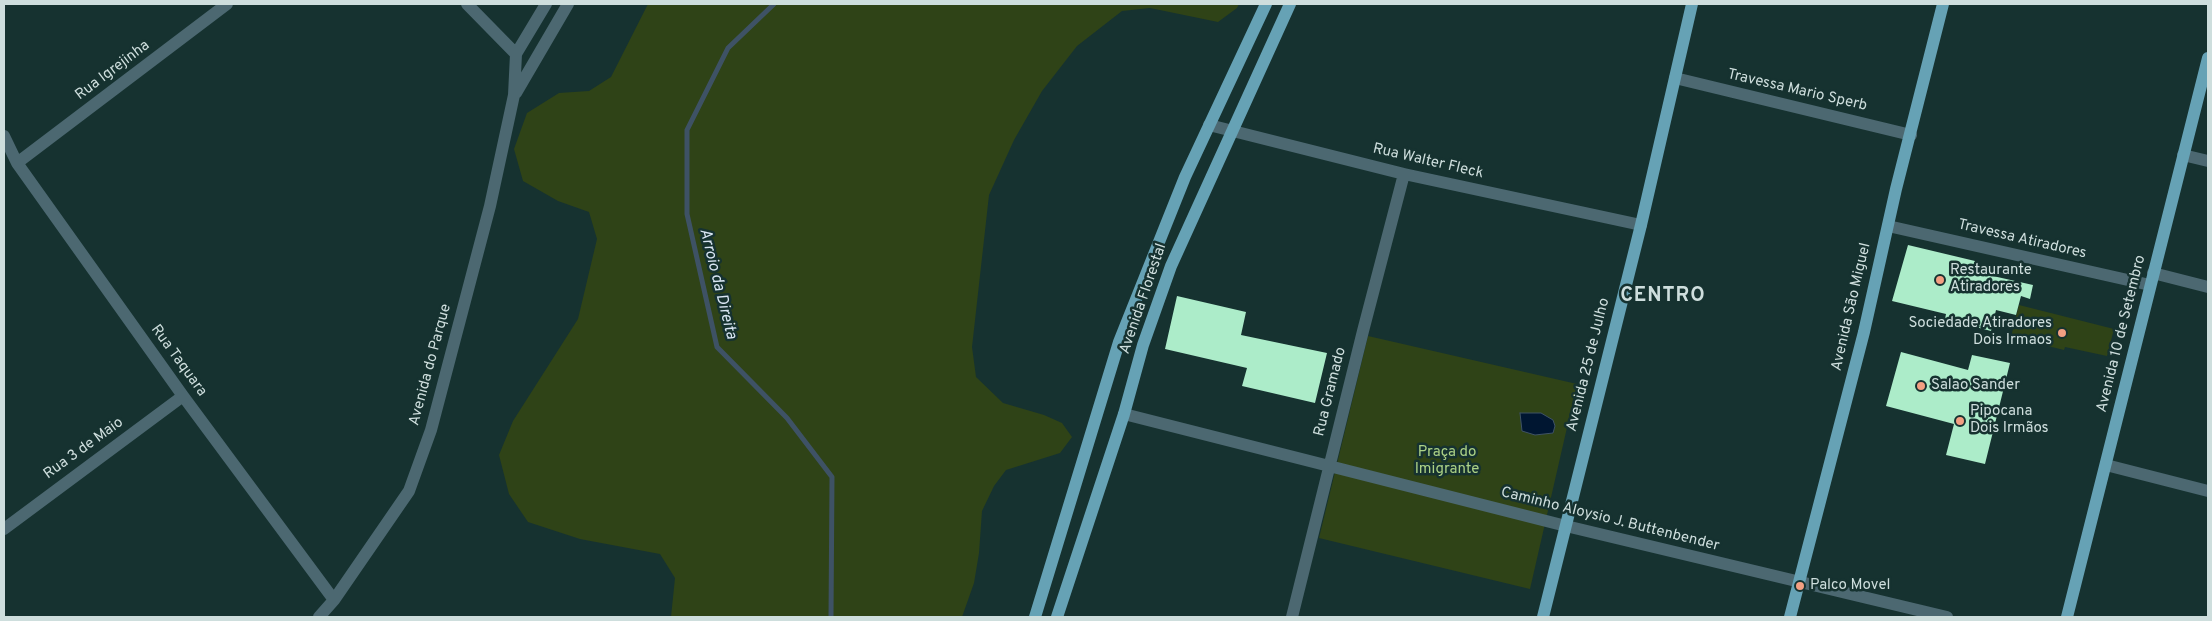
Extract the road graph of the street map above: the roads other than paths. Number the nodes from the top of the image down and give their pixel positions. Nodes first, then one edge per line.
1 (227, 4) edge
2 (467, 4) edge
3 (546, 4) edge
4 (568, 4) edge
5 (1266, 4) edge
6 (1290, 4) edge
7 (1692, 4) edge
8 (1943, 4) edge
9 (516, 54) junction
10 (2208, 58) edge
11 (1675, 78) junction
12 (514, 95) junction
13 (1209, 125) junction
14 (1231, 131) junction
15 (1911, 134) junction
16 (4, 136) edge
17 (2183, 155) junction
18 (2208, 161) edge
19 (17, 163) junction
20 (1404, 174) junction
21 (1641, 225) junction
22 (1888, 226) junction
23 (2151, 279) junction
24 (2208, 287) edge
25 (183, 396) junction
26 (1124, 414) junction
27 (2106, 465) junction
28 (1330, 467) junction
29 (2208, 491) edge
30 (1566, 526) junction
31 (4, 529) edge
32 (1798, 582) junction
33 (334, 600) junction
34 (319, 617) edge
35 (1035, 617) edge
36 (1057, 617) edge
37 (1292, 617) edge
38 (1543, 617) edge
39 (1790, 617) edge
40 (1947, 617) edge
41 (2067, 617) edge

1 - 19 street, Rua Igrejinha
2 - 9 street
3 - 9 street, Avenida do Parque
4 - 12 street, Avenida do Parque
5 - 13 main road, Avenida Florestal
6 - 14 main road, Avenida Florestal
7 - 11 main road, Avenida 25 de Julho
8 - 15 main road, Avenida São Miguel
9 - 12 street, Avenida do Parque
10 - 17 main road, Avenida 10 de Setembro
11 - 15 street, Travessa Mario Sperb
11 - 21 main road, Avenida 25 de Julho
12 - 33 street, Avenida do Parque
13 - 14 street, Rua Walter Fleck
13 - 35 main road, Avenida Florestal
14 - 20 street, Rua Walter Fleck
14 - 26 main road, Avenida Florestal
15 - 22 main road, Avenida São Miguel
16 - 19 street, Rua Taquara
17 - 18 street
17 - 23 main road, Avenida 10 de Setembro
19 - 25 street, Rua Taquara
20 - 21 street, Rua Walter Fleck
20 - 28 street, Rua Gramado
21 - 30 main road, Avenida 25 de Julho
22 - 23 street, Travessa Atiradores
22 - 32 main road, Avenida São Miguel
23 - 24 street, Travessa Atiradores
23 - 27 main road, Avenida 10 de Setembro
25 - 31 street, Rua 3 de Maio
25 - 33 street, Rua Taquara
26 - 28 street, Caminho Aloysio J. Buttenbender
26 - 36 main road, Avenida Florestal
27 - 29 street
27 - 41 main road, Avenida 10 de Setembro
28 - 30 street, Caminho Aloysio J. Buttenbender
28 - 37 street, Rua Gramado
30 - 32 street, Caminho Aloysio J. Buttenbender
30 - 38 main road, Avenida 25 de Julho
32 - 39 main road, Avenida São Miguel
32 - 40 street, Caminho Aloysio J. Buttenbender
33 - 34 street, Avenida do Parque

